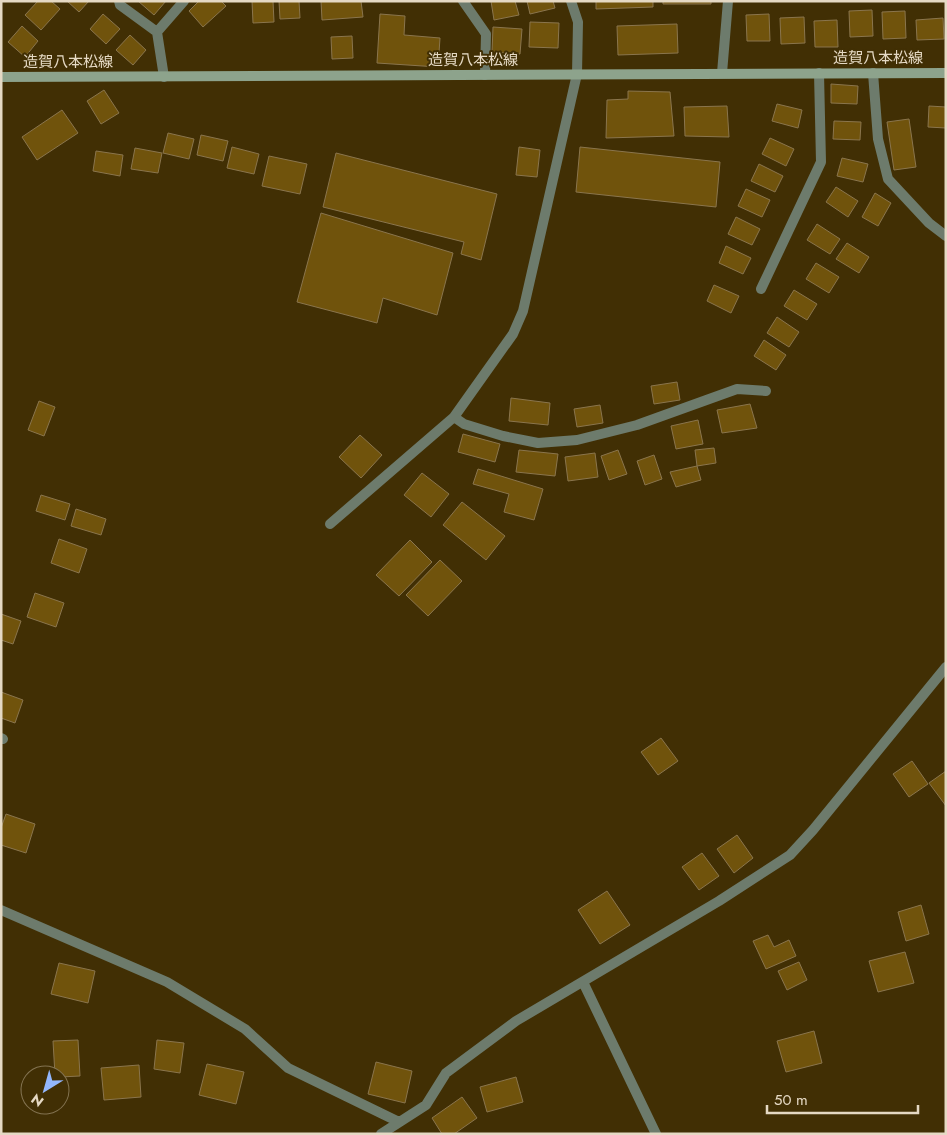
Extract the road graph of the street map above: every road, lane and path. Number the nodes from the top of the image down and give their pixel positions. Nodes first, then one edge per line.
1 (119, 1) edge
2 (184, 1) edge
3 (463, 1) edge
4 (571, 1) edge
5 (728, 1) edge
6 (157, 32) junction
7 (722, 73) junction
8 (819, 73) junction
9 (873, 73) junction
10 (946, 73) edge
11 (577, 74) junction
12 (485, 75) junction
13 (1, 77) edge
14 (164, 77) junction
15 (946, 236) edge
16 (761, 289) dead end
17 (766, 391) dead end
18 (454, 416) junction
19 (330, 524) dead end
20 (946, 667) edge
21 (1, 910) edge
22 (583, 982) junction
23 (399, 1122) junction
24 (381, 1134) edge
25 (656, 1134) edge

1 - 6 street
2 - 6 street
3 - 12 street
4 - 11 street
5 - 7 street
6 - 14 street
7 - 8 main road, 造賀八本松線
7 - 11 main road, 造賀八本松線
8 - 9 main road, 造賀八本松線
8 - 16 street
9 - 10 main road, 造賀八本松線
9 - 15 street
11 - 12 main road, 造賀八本松線
11 - 18 street
12 - 14 main road, 造賀八本松線
13 - 14 main road, 造賀八本松線
17 - 18 street
18 - 19 street
20 - 22 street
21 - 23 street
22 - 23 street
22 - 25 street
23 - 24 street

